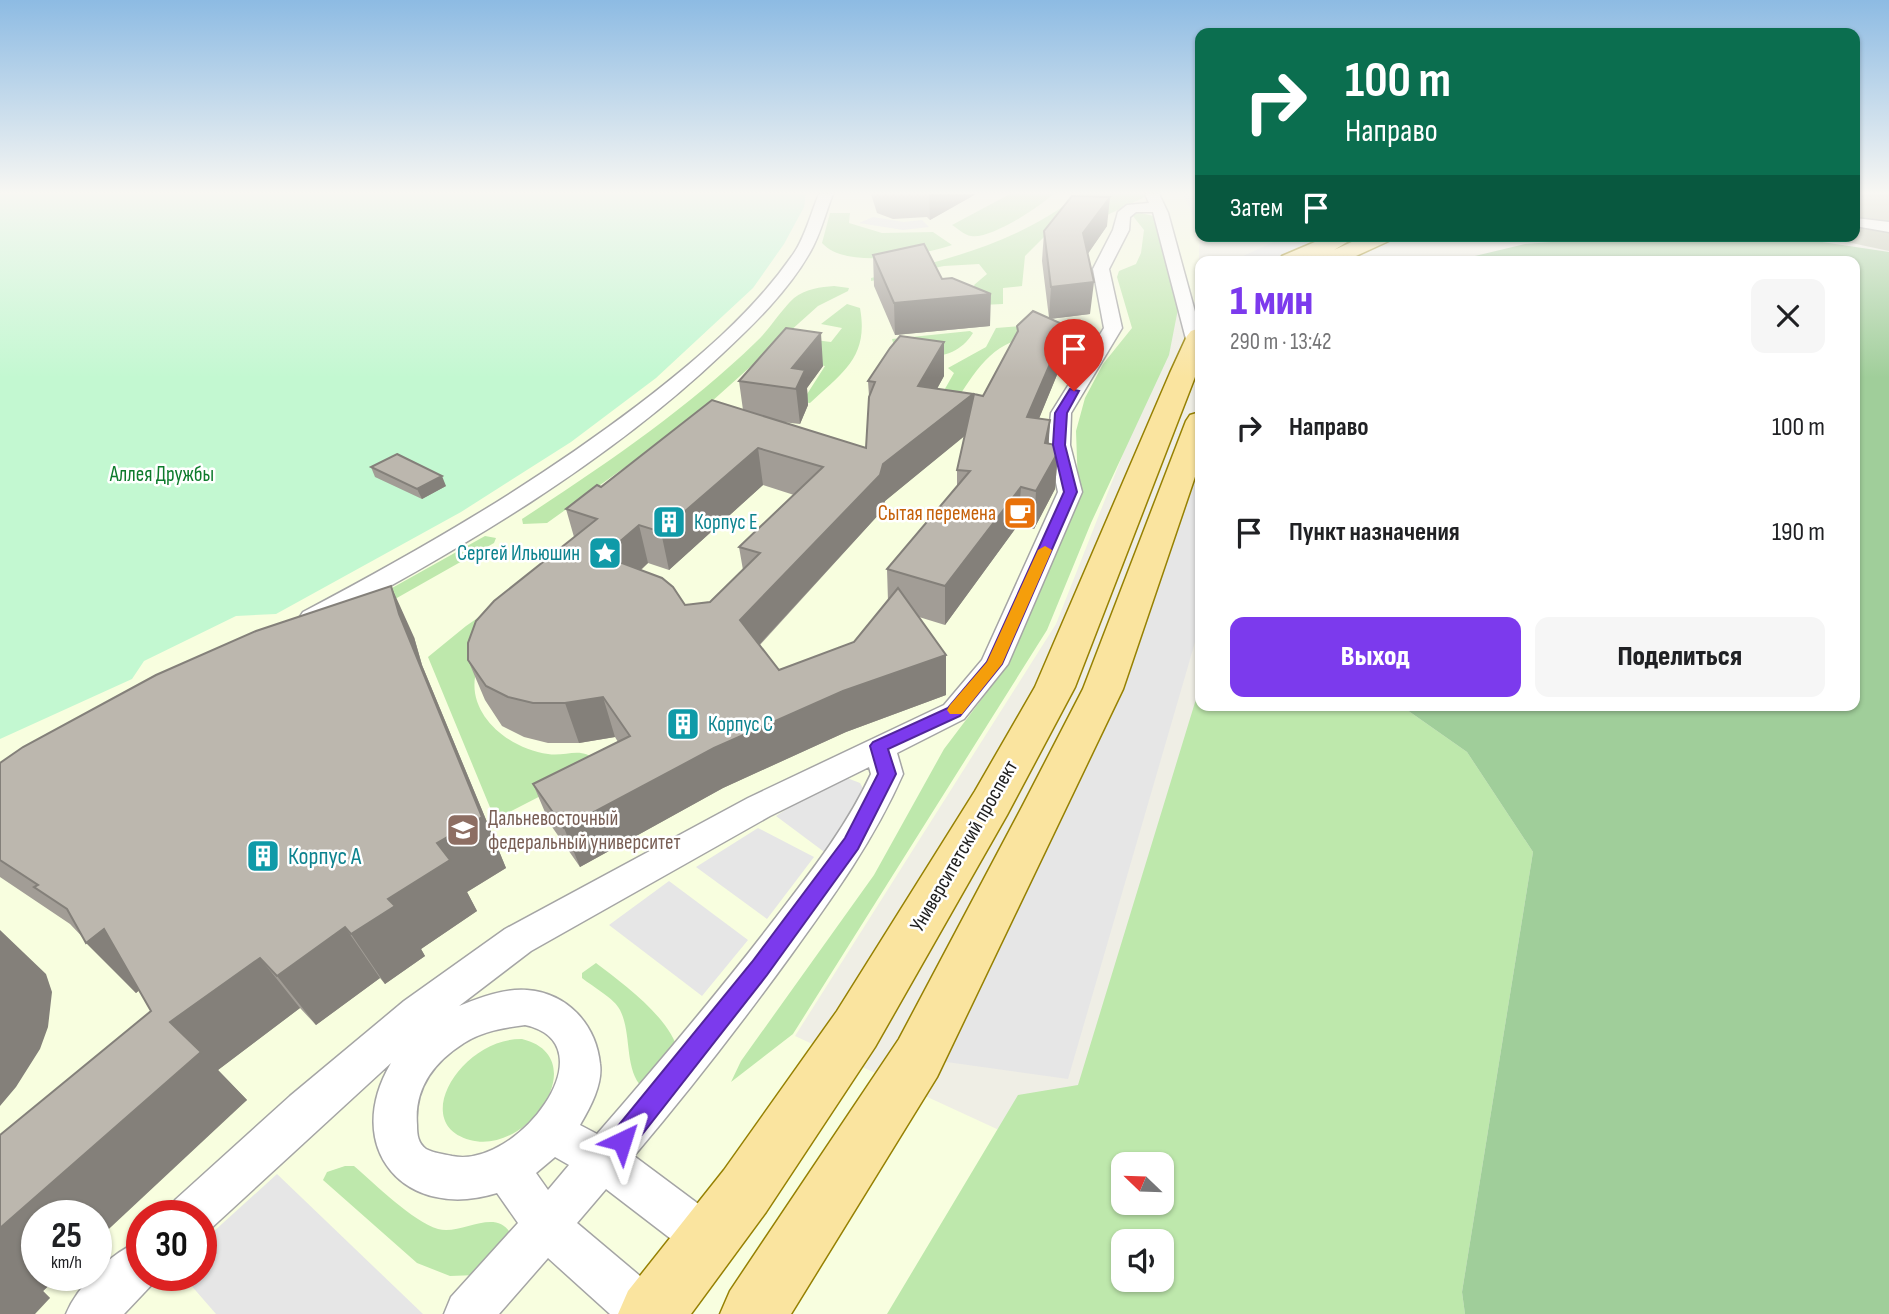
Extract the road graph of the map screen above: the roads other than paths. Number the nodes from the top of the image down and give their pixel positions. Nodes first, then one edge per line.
1 (800, 255) edge
2 (1108, 255) edge
3 (1174, 255) edge
4 (1195, 335) edge
5 (1195, 347) edge
6 (1195, 435) edge
7 (292, 628) edge
8 (879, 746) junction
9 (429, 1025) junction
10 (553, 1133) junction
11 (604, 1161) junction
12 (507, 1169) junction
13 (208, 1200) edge
14 (546, 1226) junction
15 (708, 1239) junction
16 (126, 1278) edge
17 (90, 1314) edge
18 (468, 1314) edge
19 (649, 1314) edge
20 (753, 1314) edge

1 - 7 street
2 - 8 street
3 - 4 street
5 - 15 main road, Университетский проспект
6 - 20 main road
8 - 9 street
8 - 11 street
9 - 10 street
9 - 12 street
9 - 13 street
10 - 11 street
10 - 12 street
11 - 14 street
11 - 15 street
12 - 14 street
14 - 18 street
14 - 19 street
15 - 19 main road, Университетский проспект
16 - 17 street

